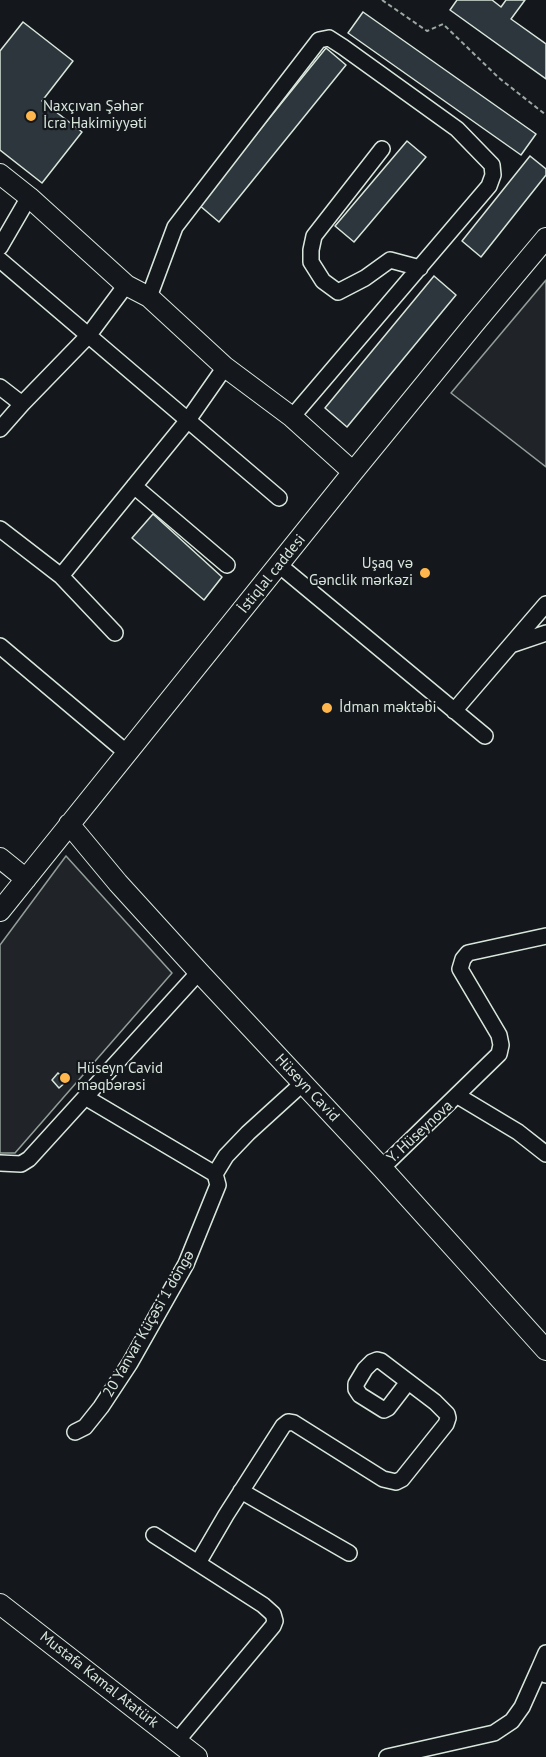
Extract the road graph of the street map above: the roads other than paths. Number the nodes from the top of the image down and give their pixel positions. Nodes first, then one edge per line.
1 (382, 149) dead end
2 (0, 174) edge
3 (29, 197) junction
4 (546, 238) edge
5 (0, 247) edge
6 (0, 260) edge
7 (420, 268) junction
8 (126, 285) junction
9 (149, 297) junction
10 (88, 336) junction
11 (225, 368) junction
12 (0, 387) edge
13 (22, 404) junction
14 (292, 417) junction
15 (188, 420) junction
16 (0, 429) edge
17 (353, 472) junction
18 (134, 486) junction
19 (279, 498) dead end
20 (0, 529) edge
21 (279, 565) junction
22 (227, 566) dead end
23 (61, 576) junction
24 (546, 604) edge
25 (115, 633) dead end
26 (546, 633) edge
27 (511, 645) junction
28 (0, 646) edge
29 (454, 711) junction
30 (485, 736) dead end
31 (127, 753) junction
32 (69, 824) junction
33 (0, 858) edge
34 (26, 879) junction
35 (0, 911) edge
36 (546, 936) edge
37 (199, 972) junction
38 (303, 1083) junction
39 (458, 1096) junction
40 (85, 1097) junction
41 (546, 1154) edge
42 (0, 1163) edge
43 (382, 1168) junction
44 (215, 1174) junction
45 (546, 1350) edge
46 (408, 1382) dead end
47 (75, 1432) dead end
48 (241, 1491) junction
49 (154, 1535) dead end
50 (349, 1553) dead end
51 (198, 1563) junction
52 (0, 1604) edge
53 (546, 1653) edge
54 (543, 1672) edge
55 (177, 1741) junction
56 (197, 1757) edge
57 (387, 1757) edge

1 - 7 street
2 - 3 main road
3 - 5 street
3 - 8 main road
4 - 17 main road, İstiqlal caddesi
6 - 10 street
7 - 9 street
7 - 14 street
8 - 9 main road
8 - 10 street
9 - 11 main road
10 - 13 street
10 - 15 street
11 - 14 main road
11 - 15 street
12 - 13 street
13 - 16 street
14 - 17 main road
15 - 18 street
15 - 19 street
17 - 21 main road, İstiqlal caddesi
18 - 22 street
18 - 23 street
20 - 23 street
21 - 29 street
21 - 31 main road, İstiqlal caddesi
23 - 25 street
24 - 27 street
26 - 27 street
27 - 29 street
28 - 31 street
29 - 30 street
31 - 32 main road, İstiqlal caddesi
32 - 34 main road, İstiqlal caddesi
32 - 37 main road, Hüseyn Cavid
33 - 34 main road
34 - 35 main road, İstiqlal caddesi
36 - 39 street, Y. Hüseynova
37 - 38 main road, Hüseyn Cavid
37 - 40 street
38 - 43 main road, Hüseyn Cavid
38 - 44 street
39 - 41 street, Y. Hüseynova
39 - 43 street, Y. Hüseynova
40 - 42 street
40 - 44 street
43 - 45 main road, Hüseyn Cavid
44 - 47 street, 20 Yanvar Küçəsi 1 döngə
46 - 48 street
48 - 50 street
48 - 51 street
49 - 51 street
51 - 55 street
52 - 55 main road, Mustafa Kamal Atatürk
53 - 54 street
54 - 57 street
55 - 56 main road, Mustafa Kamal Atatürk

